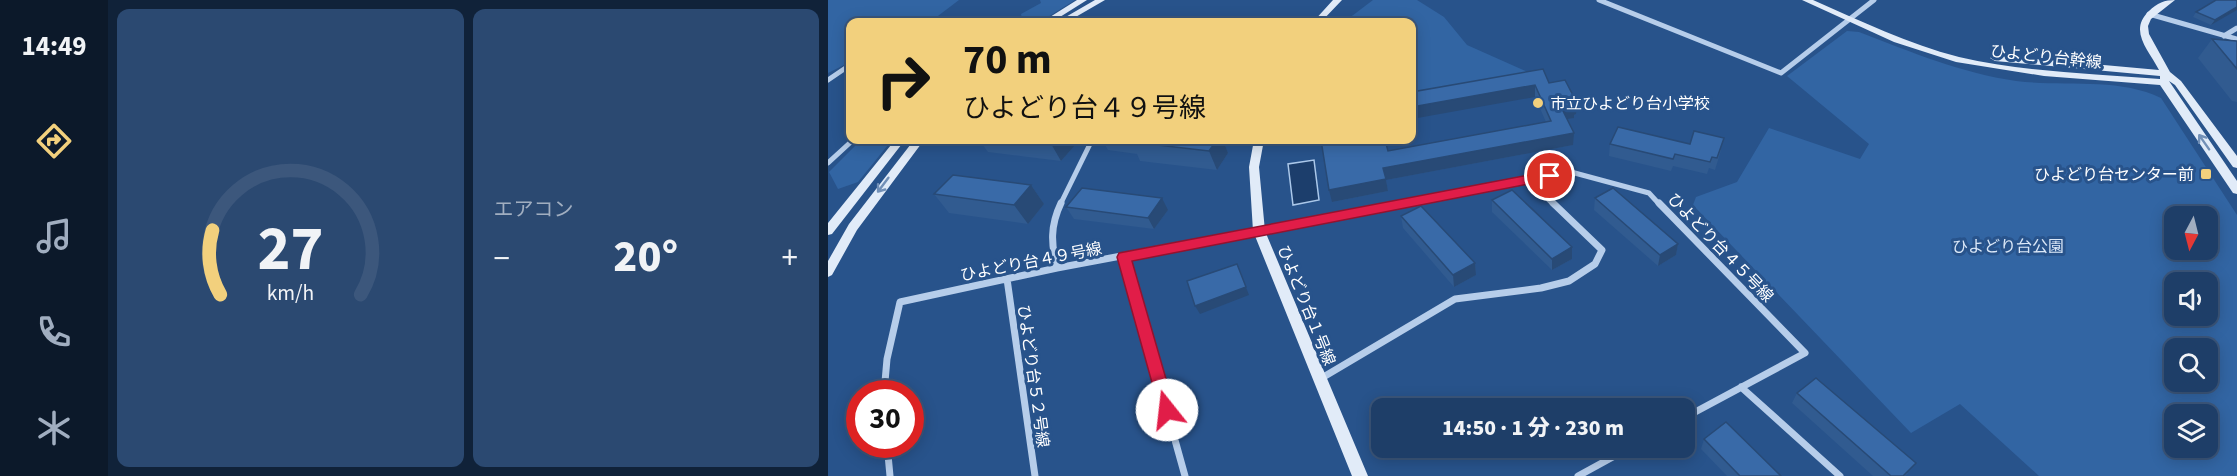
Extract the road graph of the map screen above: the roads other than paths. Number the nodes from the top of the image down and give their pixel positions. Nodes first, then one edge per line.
1 (1083, 0) edge
2 (1101, 0) edge
3 (1338, 0) edge
4 (1599, 0) edge
5 (1806, 0) edge
6 (1824, 0) edge
7 (1874, 0) edge
8 (2171, 0) edge
9 (2149, 14) junction
10 (1053, 18) edge
11 (1068, 18) edge
12 (1321, 18) edge
13 (1854, 18) junction
14 (2237, 28) edge
15 (2224, 36) junction
16 (2237, 39) edge
17 (846, 68) edge
18 (2165, 78) junction
19 (828, 80) edge
20 (849, 144) edge
21 (897, 144) edge
22 (916, 144) edge
23 (1090, 144) edge
24 (1258, 144) edge
25 (828, 163) edge
26 (2237, 164) edge
27 (1528, 180) junction
28 (2237, 190) edge
29 (828, 231) edge
30 (1258, 231) junction
31 (1124, 257) junction
32 (1057, 268) junction
33 (828, 272) edge
34 (1007, 279) junction
35 (1320, 379) junction
36 (885, 380) edge
37 (1741, 387) junction
38 (1695, 412) edge
39 (888, 458) edge
40 (1611, 458) edge
41 (890, 476) edge
42 (1035, 476) edge
43 (1185, 476) edge
44 (1360, 476) edge
45 (1578, 476) edge
46 (1840, 476) edge

1 - 10 street
2 - 11 street
3 - 12 street
4 - 13 street
5 - 13 street, ひよどり台幹線
6 - 13 street, ひよどり台幹線
7 - 13 street
8 - 9 street
9 - 15 street
9 - 18 street
13 - 18 street, ひよどり台幹線
14 - 15 street
15 - 16 street
17 - 19 street
18 - 26 street, ひよどり台幹線
28 -> 18 street
20 - 25 street
21 - 29 street
22 -> 33 street
23 - 32 street
24 - 30 street, ひよどり台１号線
27 - 30 street, ひよどり台４５号線
27 - 35 street
27 - 37 street, ひよどり台４５号線
30 - 31 street, ひよどり台４９号線
30 - 35 street, ひよどり台１号線
31 - 32 street, ひよどり台４９号線
31 - 43 street
32 - 34 street, ひよどり台４９号線
34 - 36 street, ひよどり台４９号線
34 - 42 street, ひよどり台５２号線
35 - 44 street, ひよどり台１号線
37 - 38 street, ひよどり台４５号線
37 - 46 street
39 - 41 street
40 - 45 street

